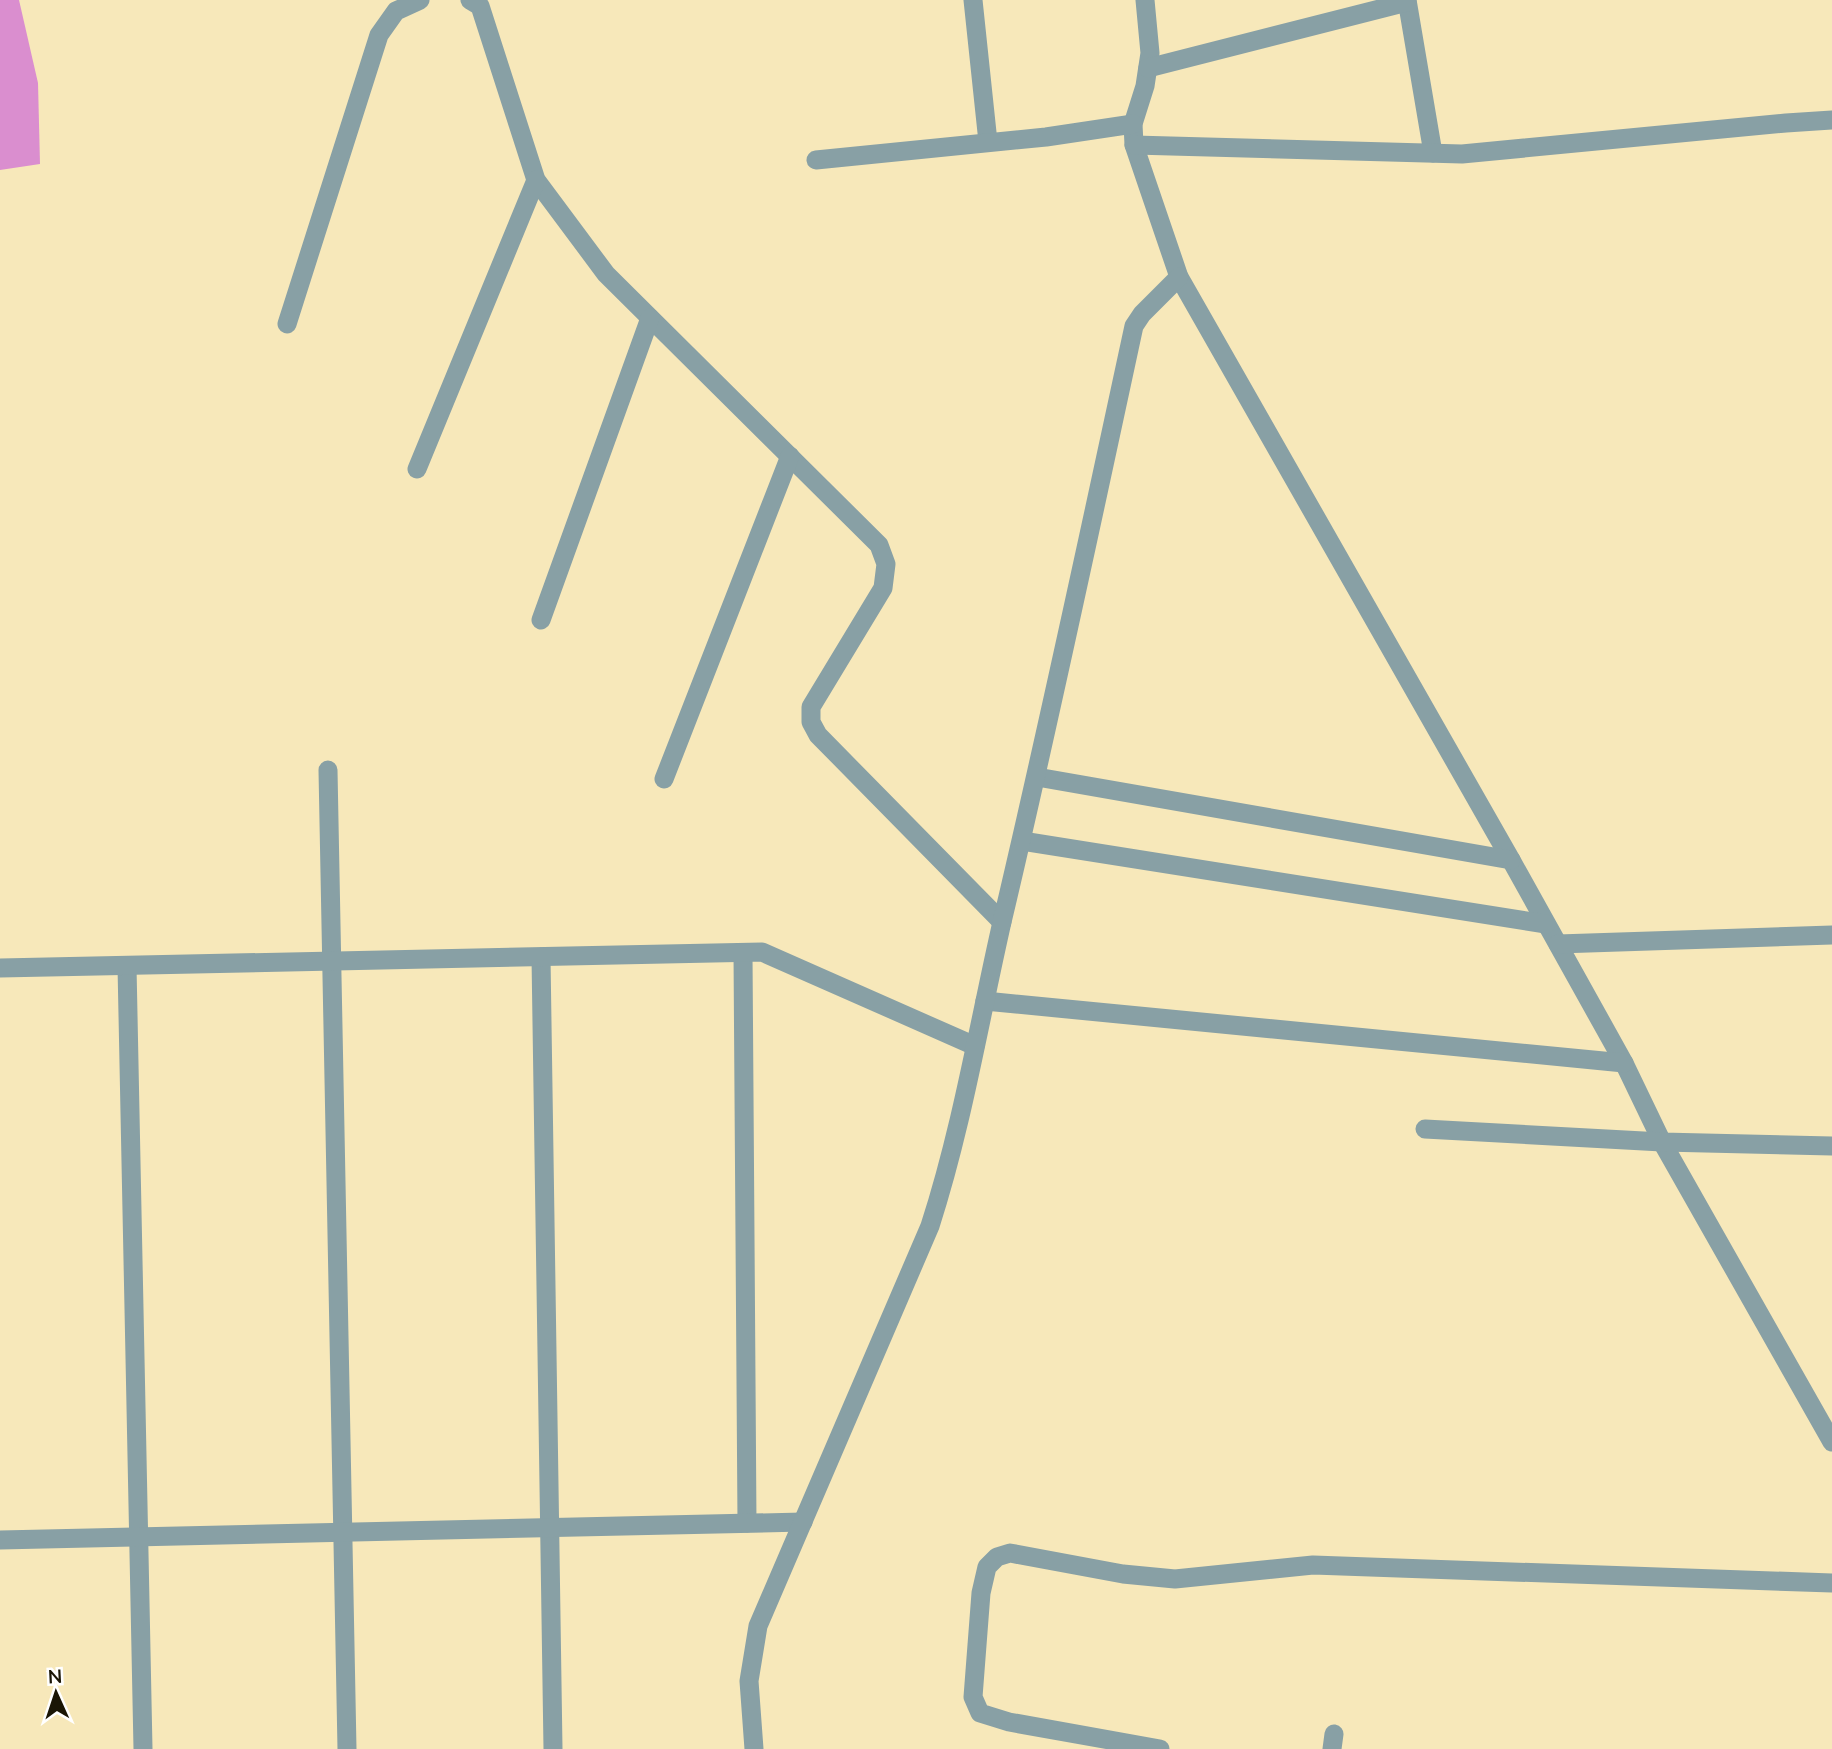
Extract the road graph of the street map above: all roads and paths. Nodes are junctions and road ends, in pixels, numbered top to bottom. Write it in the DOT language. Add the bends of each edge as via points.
graph roads {
  1 [pos="420,0"];
  2 [pos="470,0"];
  3 [pos="973,0"];
  4 [pos="1145,0"];
  5 [pos="1407,1"];
  6 [pos="1148,68"];
  7 [pos="1832,120"];
  8 [pos="1133,124"];
  9 [pos="988,142"];
  10 [pos="1134,145"];
  11 [pos="1433,153"];
  12 [pos="816,160"];
  13 [pos="536,180"];
  14 [pos="1179,277"];
  15 [pos="650,318"];
  16 [pos="287,324"];
  17 [pos="790,456"];
  18 [pos="417,469"];
  19 [pos="541,620"];
  20 [pos="328,770"];
  21 [pos="1037,777"];
  22 [pos="664,779"];
  23 [pos="1022,841"];
  24 [pos="1511,860"];
  25 [pos="1002,922"];
  26 [pos="1546,924"];
  27 [pos="1832,935"];
  28 [pos="1558,944"];
  29 [pos="743,953"];
  30 [pos="541,957"];
  31 [pos="331,962"];
  32 [pos="127,965"];
  33 [pos="0,968"];
  34 [pos="985,1001"];
  35 [pos="975,1046"];
  36 [pos="1624,1063"];
  37 [pos="1425,1129"];
  38 [pos="1662,1142"];
  39 [pos="1832,1146"];
  40 [pos="1832,1442"];
  41 [pos="803,1522"];
  42 [pos="747,1523"];
  43 [pos="549,1527"];
  44 [pos="342,1533"];
  45 [pos="139,1537"];
  46 [pos="0,1540"];
  47 [pos="1832,1583"];
  48 [pos="143,1749"];
  49 [pos="346,1749"];
  50 [pos="553,1749"];
  51 [pos="754,1749"];
  52 [pos="1160,1749"];
  1 -- 16 [label="street" via="396,10 379,36"];
  2 -- 13 [label="street" via="480,6"];
  3 -- 9 [label="street"];
  4 -- 6 [label="street"];
  5 -- 6 [label="street"];
  5 -- 11 [label="street"];
  6 -- 8 [label="street"];
  7 -- 11 [label="street"];
  8 -- 9 [label="street"];
  8 -- 10 [label="street"];
  9 -- 12 [label="street"];
  10 -- 11 [label="street"];
  10 -- 14 [label="street"];
  13 -- 15 [label="street" via="606,274"];
  13 -- 18 [label="street"];
  14 -- 21 [label="street" via="1134,326"];
  14 -- 24 [label="street"];
  15 -- 17 [label="street"];
  15 -- 19 [label="street"];
  17 -- 22 [label="street"];
  17 -- 25 [label="street" via="879,545 886,564 883,588 811,707 811,722 818,735"];
  20 -- 31 [label="street"];
  21 -- 23 [label="street"];
  21 -- 24 [label="street"];
  23 -- 25 [label="street"];
  23 -- 26 [label="street"];
  24 -- 26 [label="street"];
  25 -- 34 [label="street"];
  26 -- 28 [label="street"];
  27 -- 28 [label="street"];
  28 -- 36 [label="street"];
  29 -- 30 [label="street"];
  29 -- 35 [label="street" via="762,952"];
  29 -- 42 [label="street"];
  30 -- 31 [label="street"];
  30 -- 43 [label="street"];
  31 -- 32 [label="street"];
  31 -- 44 [label="street"];
  32 -- 33 [label="street"];
  32 -- 45 [label="street"];
  34 -- 35 [label="street"];
  34 -- 36 [label="street"];
  35 -- 41 [label="street" via="930,1226"];
  36 -- 38 [label="street"];
  37 -- 38 [label="street"];
  38 -- 39 [label="street"];
  38 -- 40 [label="street"];
  41 -- 42 [label="street"];
  41 -- 51 [label="street" via="758,1626 749,1681"];
  42 -- 43 [label="street"];
  43 -- 44 [label="street"];
  43 -- 50 [label="street"];
  44 -- 45 [label="street"];
  44 -- 49 [label="street"];
  45 -- 46 [label="street"];
  45 -- 48 [label="street"];
  47 -- 52 [label="street" via="1313,1565 1175,1579 1010,1553 997,1557 986,1567 981,1593 972,1696 980,1713"];
}
